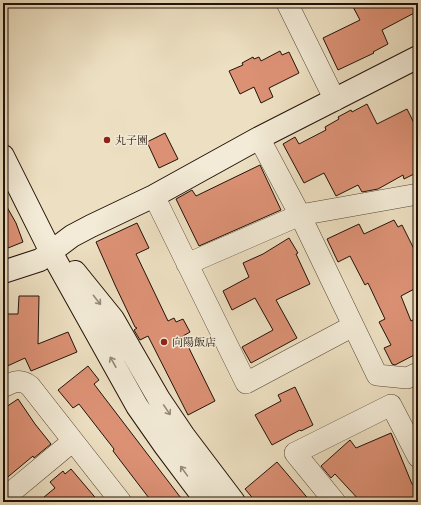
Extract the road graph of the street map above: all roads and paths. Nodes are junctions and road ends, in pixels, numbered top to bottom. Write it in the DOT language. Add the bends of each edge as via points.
graph roads {
  1 [pos="287,3"];
  2 [pos="418,57"];
  3 [pos="335,100"];
  4 [pos="259,138"];
  5 [pos="3,156"];
  6 [pos="418,194"];
  7 [pos="154,196"];
  8 [pos="300,215"];
  9 [pos="52,252"];
  10 [pos="188,264"];
  11 [pos="3,272"];
  12 [pos="353,326"];
  13 [pos="418,373"];
  14 [pos="3,387"];
  15 [pos="73,441"];
  16 [pos="415,445"];
  17 [pos="3,499"];
  18 [pos="121,502"];
  19 [pos="207,502"];
  20 [pos="234,502"];
  21 [pos="335,502"];
  1 -- 3 [label="street"];
  2 -- 3 [label="street"];
  3 -- 4 [label="street"];
  4 -- 7 [label="street"];
  4 -- 8 [label="street"];
  5 -- 9 [label="street"];
  6 -- 8 [label="street"];
  7 -- 9 [label="street" via="72,236"];
  7 -- 10 [label="street"];
  8 -- 10 [label="street"];
  8 -- 12 [label="street"];
  9 -- 11 [label="street" via="40,260"];
  19 -- 9 [label="street, one-way" via="138,406"];
  9 -- 20 [label="street, one-way" via="72,267 113,320 164,405"];
  10 -- 12 [label="street" via="246,383"];
  12 -- 13 [label="street" via="377,375 407,378"];
  14 -- 15 [label="street" via="15,381 27,384"];
  15 -- 17 [label="street"];
  15 -- 18 [label="street"];
  16 -- 21 [label="street" via="391,405 295,453"];
}
